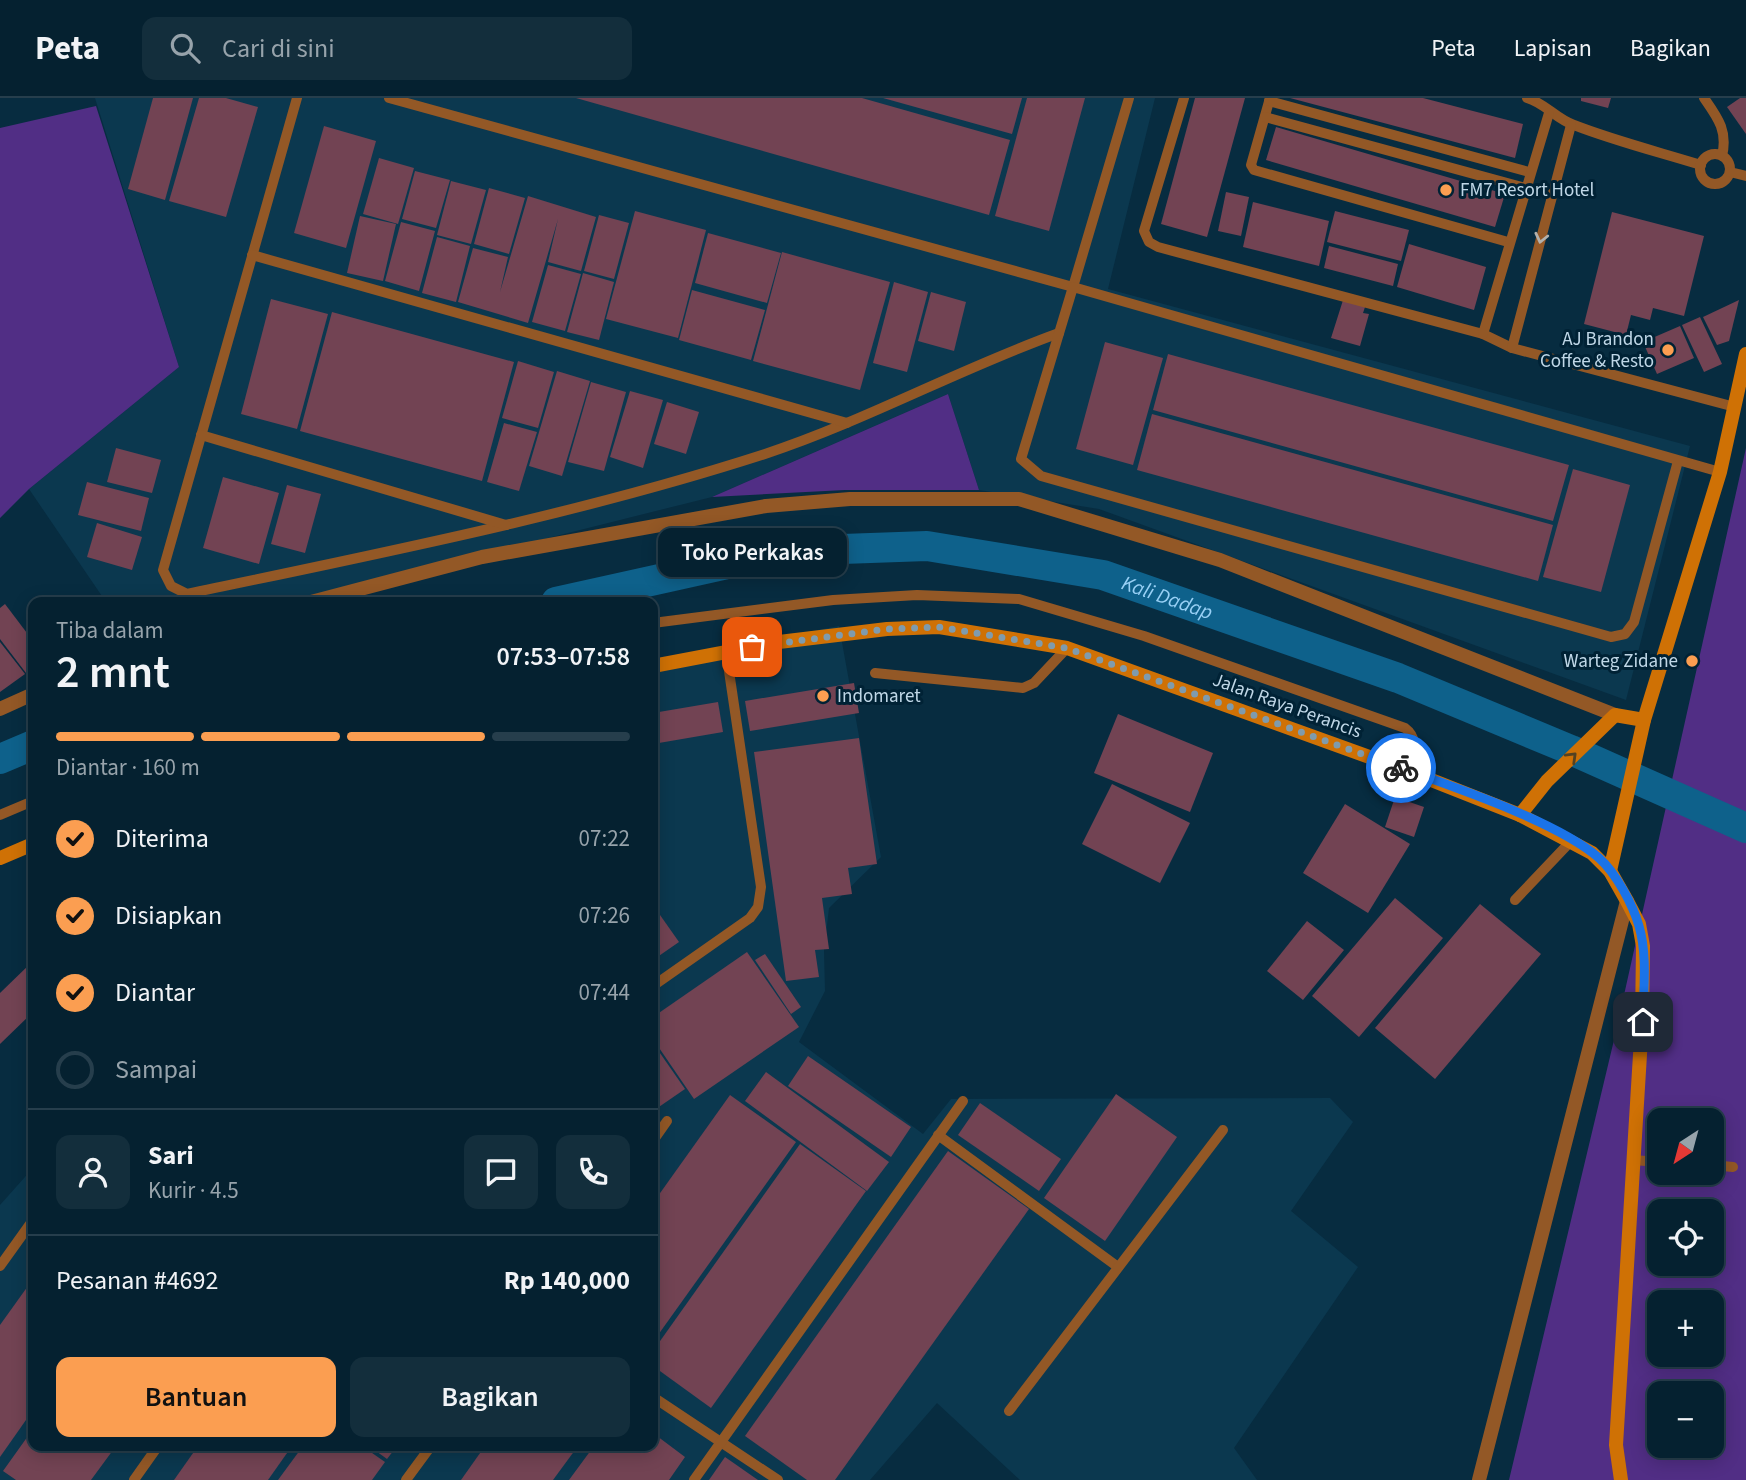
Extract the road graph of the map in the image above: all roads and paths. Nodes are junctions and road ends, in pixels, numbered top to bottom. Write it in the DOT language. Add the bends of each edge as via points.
graph roads {
  1 [pos="297,98"];
  2 [pos="389,98"];
  3 [pos="1129,98"];
  4 [pos="1184,98"];
  5 [pos="1527,98"];
  6 [pos="1704,98"];
  7 [pos="1270,100"];
  8 [pos="1549,113"];
  9 [pos="1265,117"];
  10 [pos="1571,125"];
  11 [pos="1723,156"];
  12 [pos="1701,165"];
  13 [pos="1530,172"];
  14 [pos="1730,172"];
  15 [pos="1746,176"];
  16 [pos="1525,188"];
  17 [pos="1508,242"];
  18 [pos="252,255"];
  19 [pos="1073,287"];
  20 [pos="1059,333"];
  21 [pos="1483,334"];
  22 [pos="1512,348"];
  23 [pos="1746,354"];
  24 [pos="1735,407"];
  25 [pos="847,423"];
  26 [pos="201,435"];
  27 [pos="1678,461"];
  28 [pos="1720,472"];
  29 [pos="506,525"];
  30 [pos="330,597"];
  31 [pos="658,622"];
  32 [pos="1066,648"];
  33 [pos="726,651"];
  34 [pos="658,665"];
  35 [pos="875,673"];
  36 [pos="28,696"];
  37 [pos="0,709"];
  38 [pos="1615,715"];
  39 [pos="1644,720"];
  40 [pos="1411,772"];
  41 [pos="28,803"];
  42 [pos="0,815"];
  43 [pos="1520,815"];
  44 [pos="1572,840"];
  45 [pos="28,846"];
  46 [pos="0,858"];
  47 [pos="1610,871"];
  48 [pos="1515,900"];
  49 [pos="1627,901"];
  50 [pos="658,982"];
  51 [pos="963,1101"];
  52 [pos="667,1121"];
  53 [pos="1223,1130"];
  54 [pos="658,1134"];
  55 [pos="938,1135"];
  56 [pos="1633,1160"];
  57 [pos="1647,1161"];
  58 [pos="1724,1166"];
  59 [pos="1733,1167"];
  60 [pos="28,1227"];
  61 [pos="0,1266"];
  62 [pos="1118,1267"];
  63 [pos="658,1401"];
  64 [pos="1009,1412"];
  65 [pos="720,1444"];
  66 [pos="154,1451"];
  67 [pos="428,1451"];
  68 [pos="134,1480"];
  69 [pos="406,1480"];
  70 [pos="694,1480"];
  71 [pos="778,1480"];
  72 [pos="1479,1480"];
  73 [pos="1621,1480"];
  1 -- 18 [label="lane"];
  2 -- 19 [label="lane"];
  3 -- 19 [label="lane"];
  4 -- 21 [label="lane" via="1144,231 1149,242"];
  5 -- 8 [label="lane" via="1538,101"];
  6 -- 11 [label="lane" via="1723,125"];
  7 -- 9 [label="lane"];
  7 -- 13 [label="lane"];
  8 -- 10 [label="lane"];
  8 -- 13 [label="lane"];
  9 -- 16 [label="lane"];
  9 -- 17 [label="lane" via="1251,165 1254,170"];
  10 -- 12 [label="lane"];
  10 -- 22 [label="lane, one-way"];
  11 -- 12 [label="lane" via="1709,156"];
  11 -- 14 [label="lane"];
  12 -- 14 [label="lane" via="1704,179 1712,184 1725,180"];
  13 -- 16 [label="lane"];
  14 -- 15 [label="lane"];
  16 -- 17 [label="lane"];
  17 -- 21 [label="lane"];
  18 -- 25 [label="lane"];
  18 -- 26 [label="lane"];
  19 -- 20 [label="lane"];
  19 -- 27 [label="lane"];
  20 -- 25 [label="lane" via="989,358"];
  20 -- 27 [label="lane" via="1021,459 1041,476 1611,637 1625,634 1634,622"];
  21 -- 22 [label="lane"];
  22 -- 24 [label="lane"];
  23 -- 24 [label="street"];
  24 -- 28 [label="street"];
  25 -- 29 [label="lane" via="658,486"];
  26 -- 29 [label="lane"];
  26 -- 29 [label="lane" via="163,570 171,586 187,594"];
  27 -- 28 [label="lane"];
  28 -- 39 [label="street"];
  30 -- 38 [label="street" via="482,557 766,506 850,499 1019,499 1220,560"];
  31 -- 40 [label="lane" via="833,600 917,595 1020,599 1144,636 1405,728 1415,742"];
  32 -- 33 [label="street, Jalan Raya Perancis" via="939,627 887,629"];
  32 -- 35 [label="lane" via="1034,683 1023,688"];
  32 -- 40 [label="street, Jalan Raya Perancis"];
  33 -- 34 [label="street, Jalan Raya Perancis"];
  33 -- 50 [label="lane" via="761,887 758,907 750,918"];
  36 -- 37 [label="street"];
  38 -- 39 [label="street"];
  43 -- 38 [label="street, one-way" via="1547,781"];
  39 -- 47 [label="street"];
  40 -- 43 [label="street, Jalan Raya Perancis"];
  41 -- 42 [label="lane"];
  43 -- 44 [label="street, Jalan Raya Perancis"];
  44 -- 47 [label="street, Jalan Raya Perancis"];
  44 -- 48 [label="lane"];
  45 -- 46 [label="street"];
  47 -- 49 [label="street, Jalan Raya Perancis"];
  49 -- 56 [label="street, Jalan Raya Perancis" via="1639,924 1644,958"];
  49 -- 72 [label="street"];
  51 -- 55 [label="lane"];
  52 -- 54 [label="lane"];
  53 -- 62 [label="lane"];
  55 -- 62 [label="lane"];
  55 -- 65 [label="lane"];
  56 -- 57 [label="lane"];
  56 -- 73 [label="street, Jalan Raya Perancis" via="1616,1445"];
  58 -- 59 [label="lane"];
  60 -- 61 [label="lane"];
  62 -- 64 [label="lane"];
  63 -- 65 [label="lane"];
  65 -- 70 [label="lane"];
  65 -- 71 [label="lane"];
  66 -- 68 [label="lane"];
  67 -- 69 [label="lane"];
}
